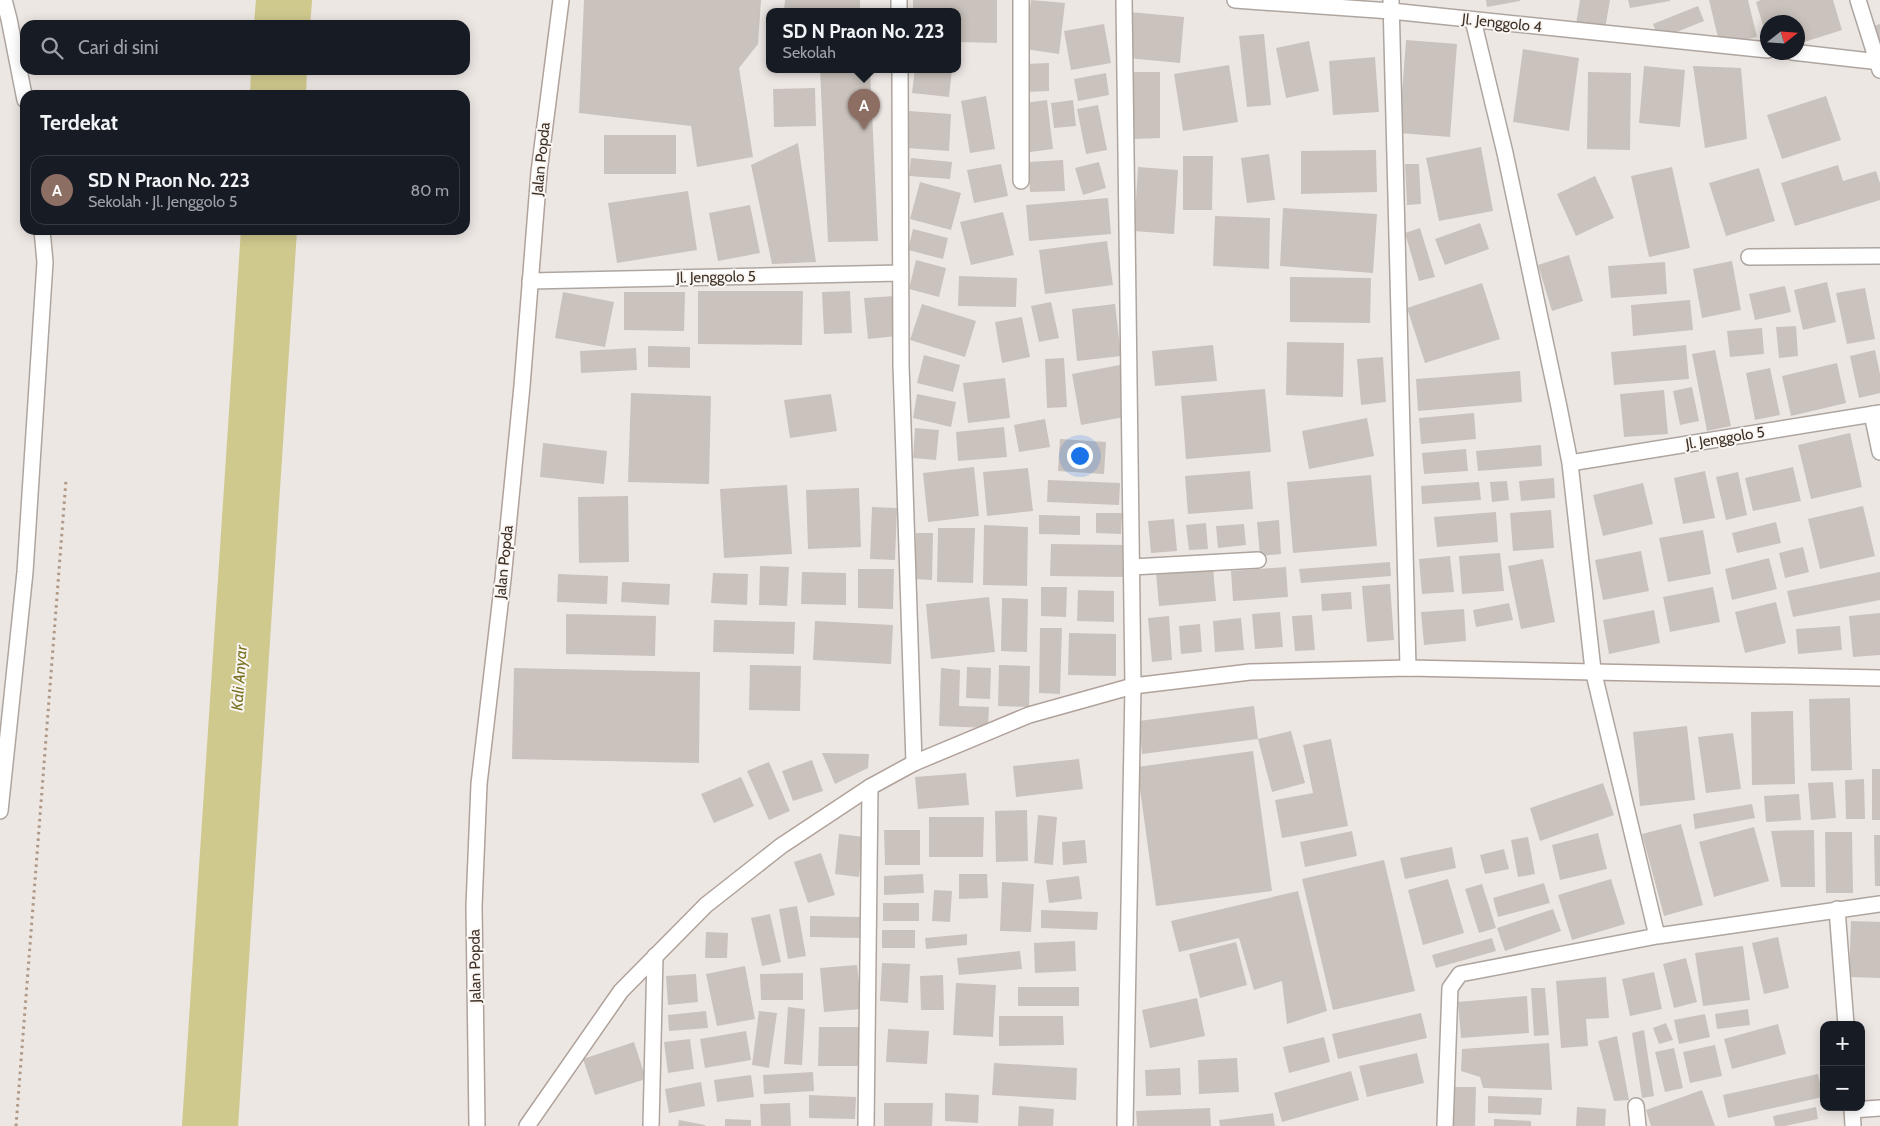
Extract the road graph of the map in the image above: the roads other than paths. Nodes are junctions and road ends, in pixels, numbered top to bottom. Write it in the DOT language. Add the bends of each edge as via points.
graph roads {
  1 [pos="4,0"];
  2 [pos="561,0"];
  3 [pos="1021,0"];
  4 [pos="1124,0"];
  5 [pos="1235,0"];
  6 [pos="1858,0"];
  7 [pos="1391,6"];
  8 [pos="1473,20"];
  9 [pos="1760,49"];
  10 [pos="1805,54"];
  11 [pos="1879,65"];
  12 [pos="900,73"];
  13 [pos="20,75"];
  14 [pos="20,75"];
  15 [pos="23,90"];
  16 [pos="1020,181"];
  17 [pos="42,235"];
  18 [pos="1880,256"];
  19 [pos="1749,257"];
  20 [pos="901,273"];
  21 [pos="530,281"];
  22 [pos="1876,413"];
  23 [pos="1880,452"];
  24 [pos="1570,463"];
  25 [pos="1258,560"];
  26 [pos="1132,567"];
  27 [pos="1408,668"];
  28 [pos="1594,670"];
  29 [pos="1880,678"];
  30 [pos="1133,686"];
  31 [pos="914,763"];
  32 [pos="870,787"];
  33 [pos="0,811"];
  34 [pos="1880,904"];
  35 [pos="1836,909"];
  36 [pos="1657,936"];
  37 [pos="655,956"];
  38 [pos="1846,1021"];
  39 [pos="1636,1106"];
  40 [pos="1880,1108"];
  41 [pos="1865,1109"];
  42 [pos="1852,1111"];
  43 [pos="477,1126"];
  44 [pos="527,1126"];
  45 [pos="651,1126"];
  46 [pos="866,1126"];
  47 [pos="1125,1126"];
  48 [pos="1445,1126"];
  49 [pos="1638,1126"];
  50 [pos="1853,1126"];
  1 -- 13 [label="street"];
  2 -- 21 [label="street, Jalan Popda" via="539,172"];
  3 -- 16 [label="street"];
  4 -- 26 [label="street"];
  5 -- 7 [label="street, Jl. Jenggolo 4"];
  6 -- 11 [label="street"];
  7 -- 8 [label="street, Jl. Jenggolo 4"];
  7 -- 27 [label="street"];
  8 -- 9 [label="street, Jl. Jenggolo 4"];
  8 -- 24 [label="street" via="1519,216"];
  10 -- 11 [label="street"];
  12 -- 20 [label="street"];
  14 -- 15 [label="street"];
  17 -- 33 [label="street" via="45,262 25,572"];
  18 -- 19 [label="street"];
  20 -- 21 [label="street, Jl. Jenggolo 5"];
  20 -- 31 [label="street"];
  21 -- 43 [label="street, Jalan Popda" via="503,579 480,784 474,906"];
  22 -- 23 [label="street"];
  22 -- 24 [label="street, Jl. Jenggolo 5"];
  24 -- 28 [label="street"];
  25 -- 26 [label="street"];
  26 -- 30 [label="street"];
  27 -- 28 [label="street"];
  27 -- 30 [label="street" via="1250,672"];
  28 -- 29 [label="street"];
  28 -- 36 [label="street"];
  30 -- 31 [label="street" via="1029,714"];
  30 -- 47 [label="street"];
  31 -- 32 [label="street"];
  32 -- 37 [label="street" via="751,869 706,905"];
  32 -- 46 [label="street"];
  34 -- 35 [label="street"];
  35 -- 36 [label="street"];
  35 -- 38 [label="street"];
  36 -- 48 [label="street" via="1460,974 1450,988"];
  37 -- 44 [label="street" via="621,991"];
  37 -- 45 [label="street"];
  39 -- 49 [label="street"];
  40 -- 41 [label="street"];
  42 -- 50 [label="street"];
}
